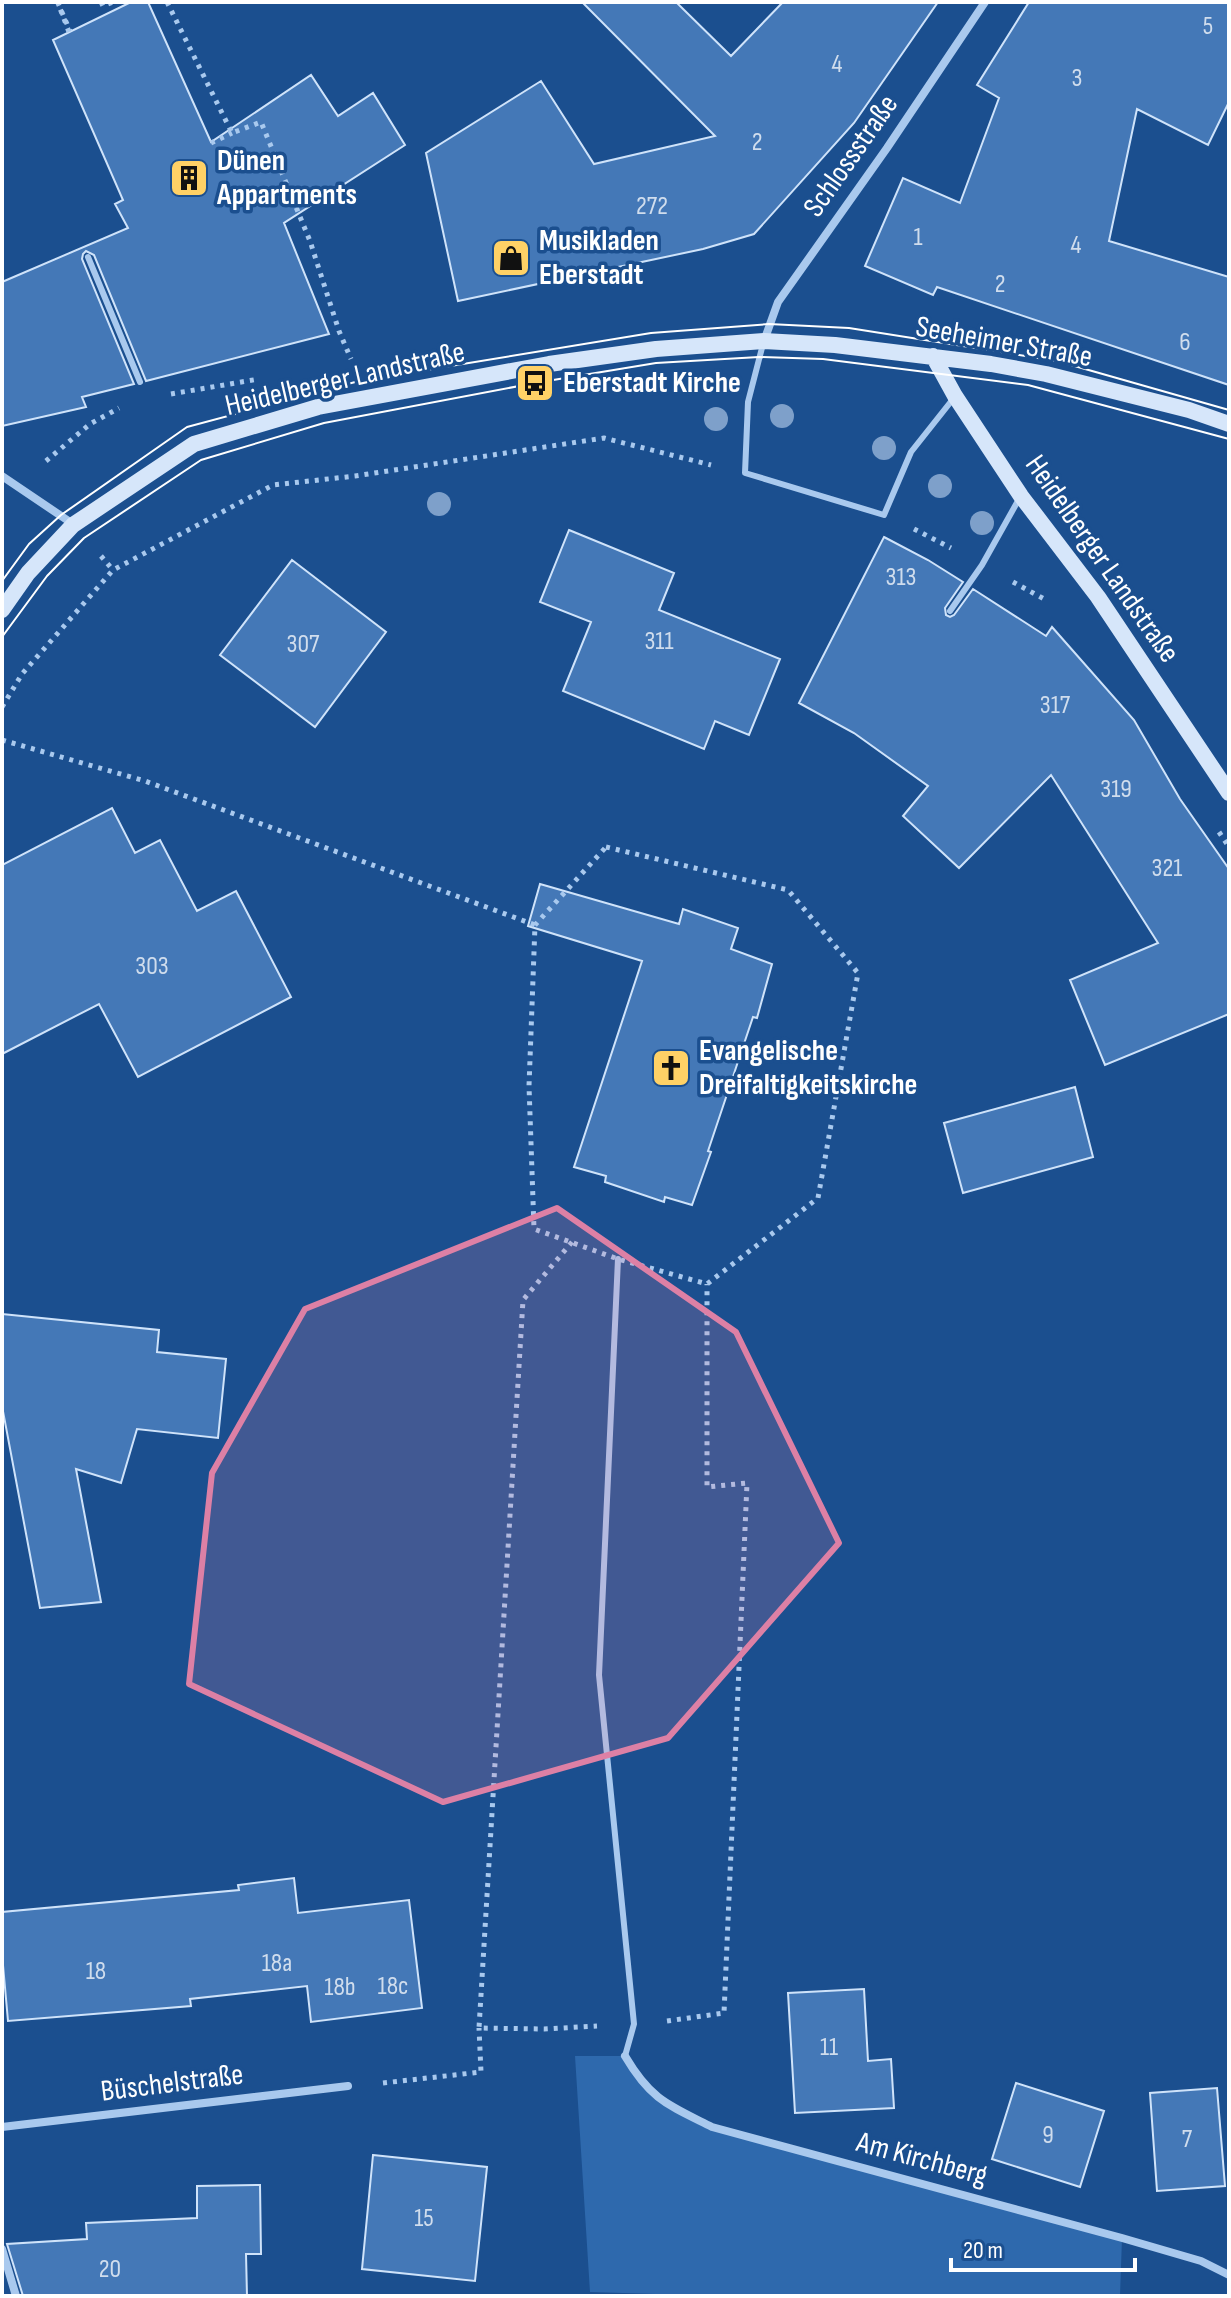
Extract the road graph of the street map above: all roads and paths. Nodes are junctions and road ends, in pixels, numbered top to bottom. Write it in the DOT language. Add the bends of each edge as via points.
graph roads {
  1 [pos="59,2"];
  2 [pos="101,2"];
  3 [pos="113,2"];
  4 [pos="167,2"];
  5 [pos="985,2"];
  6 [pos="70,32"];
  7 [pos="232,133"];
  8 [pos="211,143"];
  9 [pos="88,257"];
  10 [pos="764,341"];
  11 [pos="933,356"];
  12 [pos="140,382"];
  13 [pos="955,396"];
  14 [pos="364,398"];
  15 [pos="1229,424"];
  16 [pos="745,473"];
  17 [pos="2,476"];
  18 [pos="1021,496"];
  19 [pos="73,525"];
  20 [pos="2,610"];
  21 [pos="950,611"];
  22 [pos="2,707"];
  23 [pos="2,740"];
  24 [pos="1229,793"];
  25 [pos="535,925"];
  26 [pos="572,1242"];
  27 [pos="618,1259"];
  28 [pos="707,1284"];
  29 [pos="663,2021"];
  30 [pos="634,2024"];
  31 [pos="479,2028"];
  32 [pos="625,2056"];
  33 [pos="348,2086"];
  34 [pos="2,2127"];
  35 [pos="2,2249"];
  36 [pos="1229,2275"];
  37 [pos="16,2296"];
  1 -- 6 [label="path"];
  2 -- 3 [label="path"];
  4 -- 7 [label="path"];
  5 -- 10 [label="street, Schlossstraße" via="778,302"];
  7 -- 8 [label="path"];
  7 -- 14 [label="path" via="261,122 310,241"];
  9 -- 12 [label="lane"];
  10 -- 11 [label="street, Seeheimer Straße"];
  10 -- 14 [label="street, Heidelberger Landstraße" via="549,364"];
  10 -- 16 [label="lane" via="748,402"];
  11 -- 13 [label="street, Heidelberger Landstraße"];
  11 -- 15 [label="street, Seeheimer Straße" via="1046,374"];
  13 -- 16 [label="lane" via="911,452 884,515"];
  13 -- 18 [label="street, Heidelberger Landstraße"];
  14 -- 19 [label="street, Heidelberger Landstraße" via="194,444"];
  16 -- 22 [label="path" via="604,438 273,485 113,570 22,674"];
  17 -- 19 [label="street"];
  18 -- 21 [label="lane"];
  18 -- 24 [label="street, Heidelberger Landstraße" via="1098,597"];
  19 -- 20 [label="street, Heidelberger Landstraße"];
  23 -- 25 [label="path" via="145,781"];
  25 -- 26 [label="path" via="529,1086 534,1229"];
  25 -- 28 [label="path" via="606,847 788,890 858,973 818,1198"];
  26 -- 27 [label="path"];
  26 -- 31 [label="path" via="523,1300"];
  27 -- 28 [label="path"];
  27 -- 30 [label="lane" via="599,1675"];
  28 -- 29 [label="path" via="707,1487 747,1483 724,2013"];
  30 -- 31 [label="path"];
  30 -- 32 [label="lane"];
  31 -- 33 [label="path" via="481,2072"];
  32 -- 36 [label="street, Am Kirchberg" via="661,2102 712,2127 1122,2238 1201,2261"];
  33 -- 34 [label="street, Büschelstraße"];
  35 -- 37 [label="street"];
}
